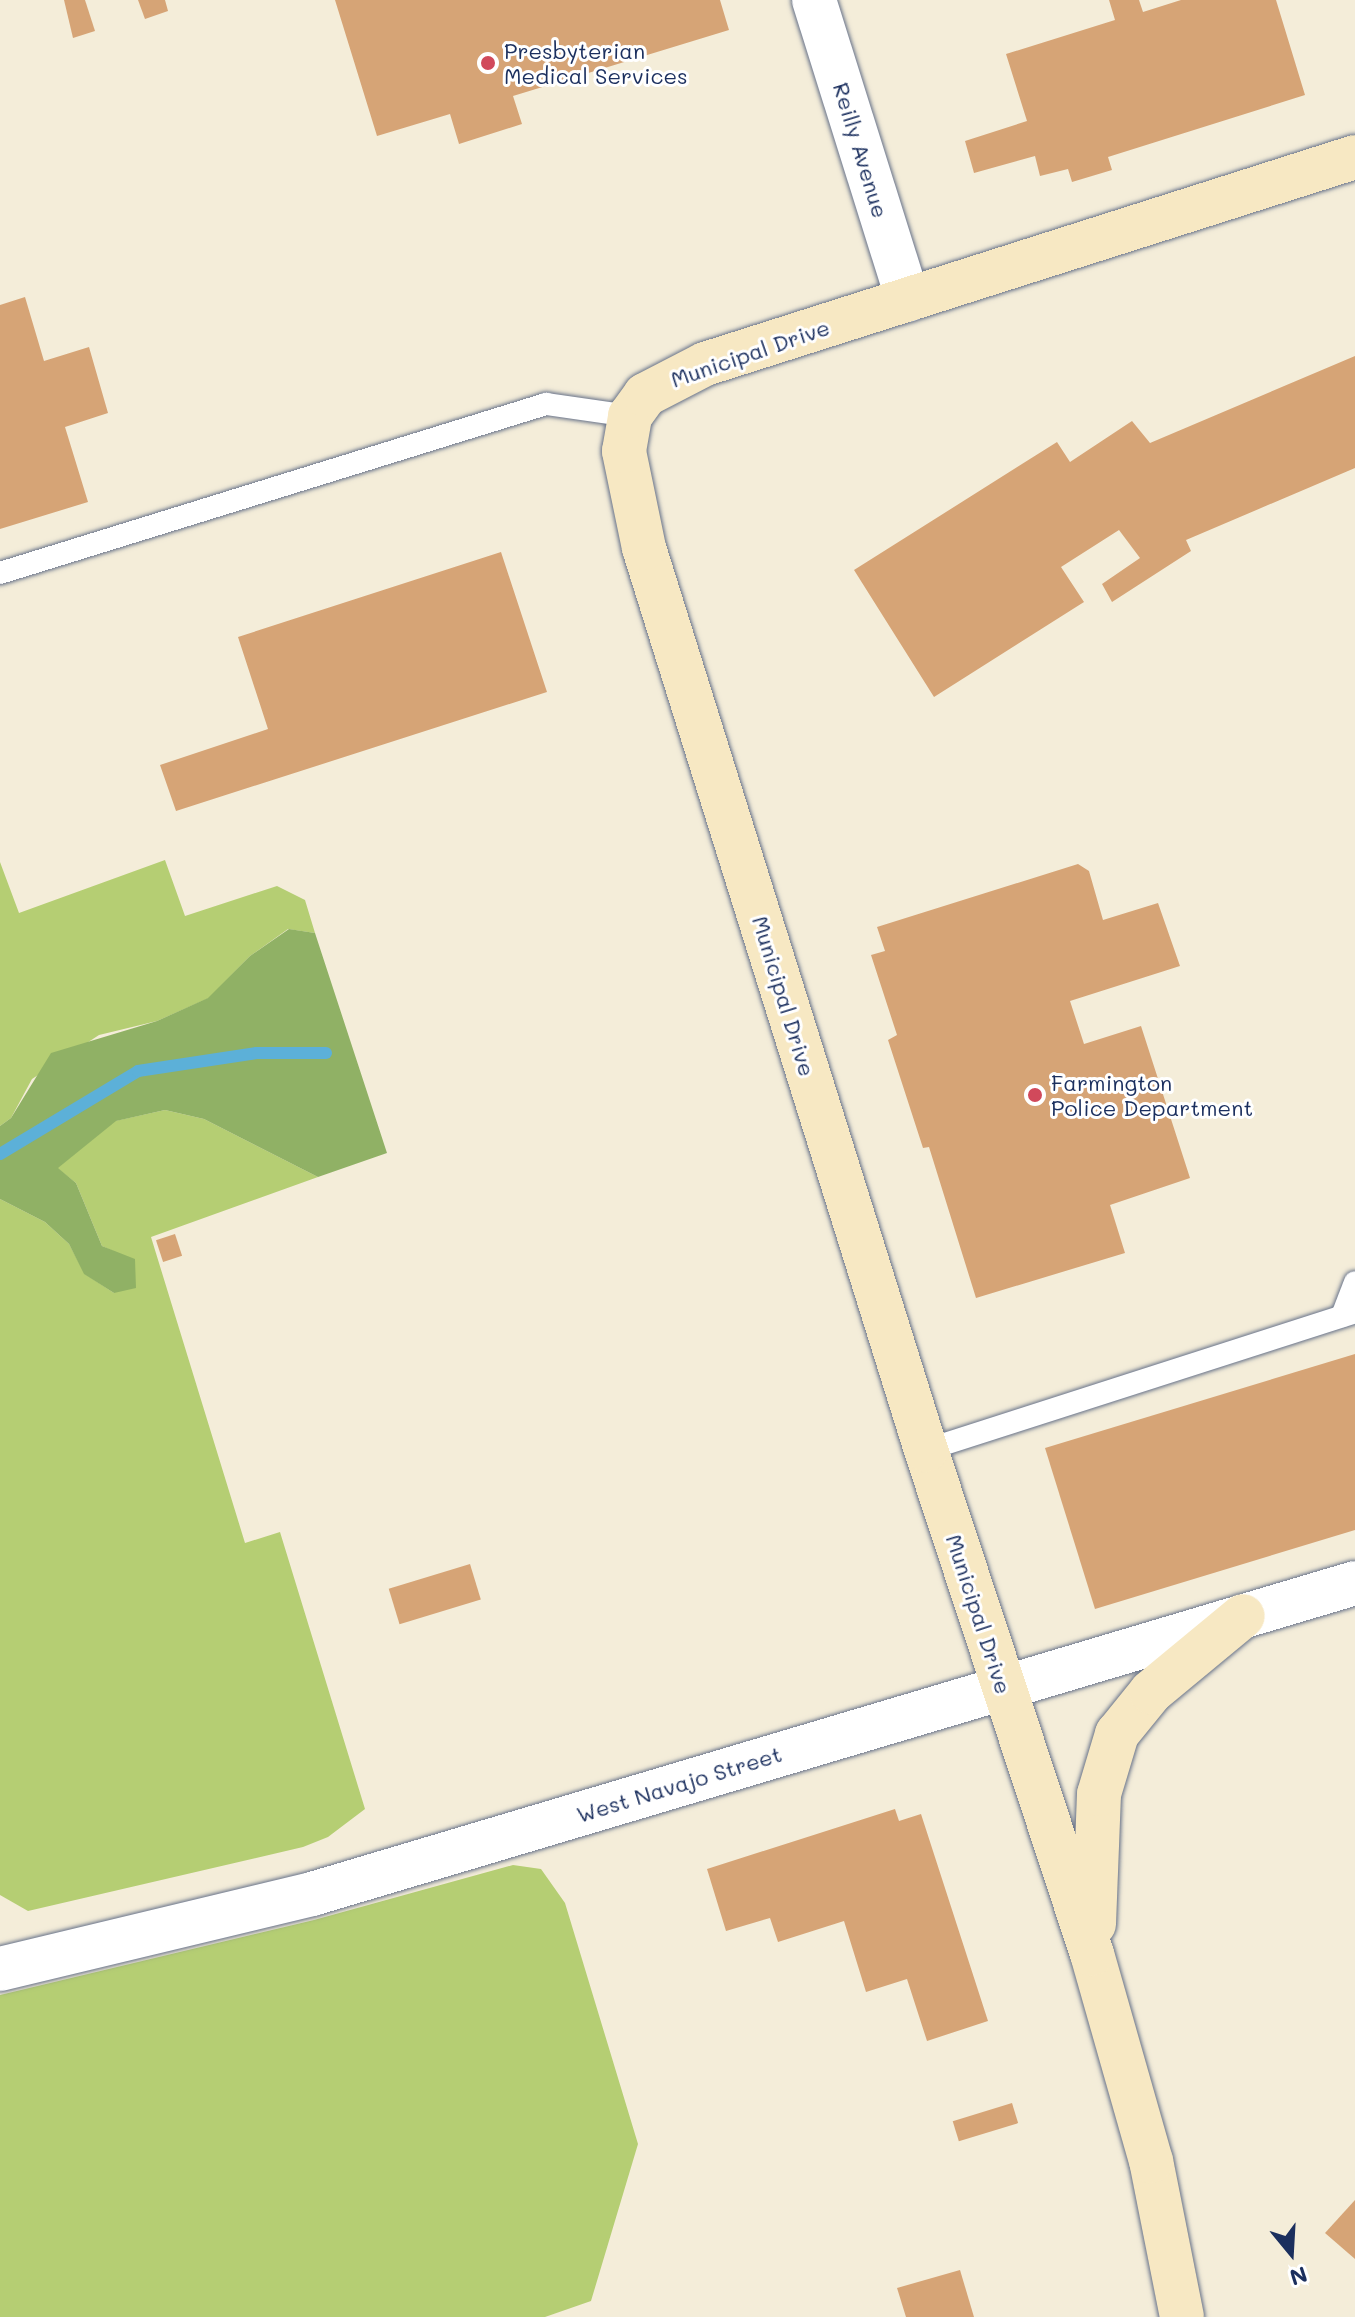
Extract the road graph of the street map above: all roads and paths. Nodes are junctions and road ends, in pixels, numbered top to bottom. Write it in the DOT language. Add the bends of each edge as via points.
graph roads {
  1 [pos="814,0"];
  2 [pos="1355,157"];
  3 [pos="908,300"];
  4 [pos="630,416"];
  5 [pos="0,573"];
  6 [pos="1355,1282"];
  7 [pos="1348,1314"];
  8 [pos="926,1450"];
  9 [pos="1355,1583"];
  10 [pos="1243,1616"];
  11 [pos="1001,1685"];
  12 [pos="1092,1954"];
  13 [pos="0,1969"];
  14 [pos="1182,2317"];
  1 -- 3 [label="street, Reilly Avenue"];
  2 -- 3 [label="main road, Municipal Drive"];
  3 -- 4 [label="main road, Municipal Drive" via="668,379 645,395"];
  4 -- 5 [label="lane" via="546,404"];
  4 -- 8 [label="main road, Municipal Drive" via="625,463 644,548"];
  6 -- 7 [label="lane"];
  7 -- 8 [label="lane"];
  8 -- 11 [label="main road, Municipal Drive"];
  9 -- 10 [label="street, West Navajo Street"];
  10 -- 11 [label="street, West Navajo Street"];
  10 -- 12 [label="main road" via="1151,1692 1117,1734 1106,1758 1099,1794"];
  11 -- 12 [label="main road, Municipal Drive"];
  11 -- 13 [label="street, West Navajo Street" via="312,1894"];
  12 -- 14 [label="main road, Municipal Drive" via="1151,2161"];
}
